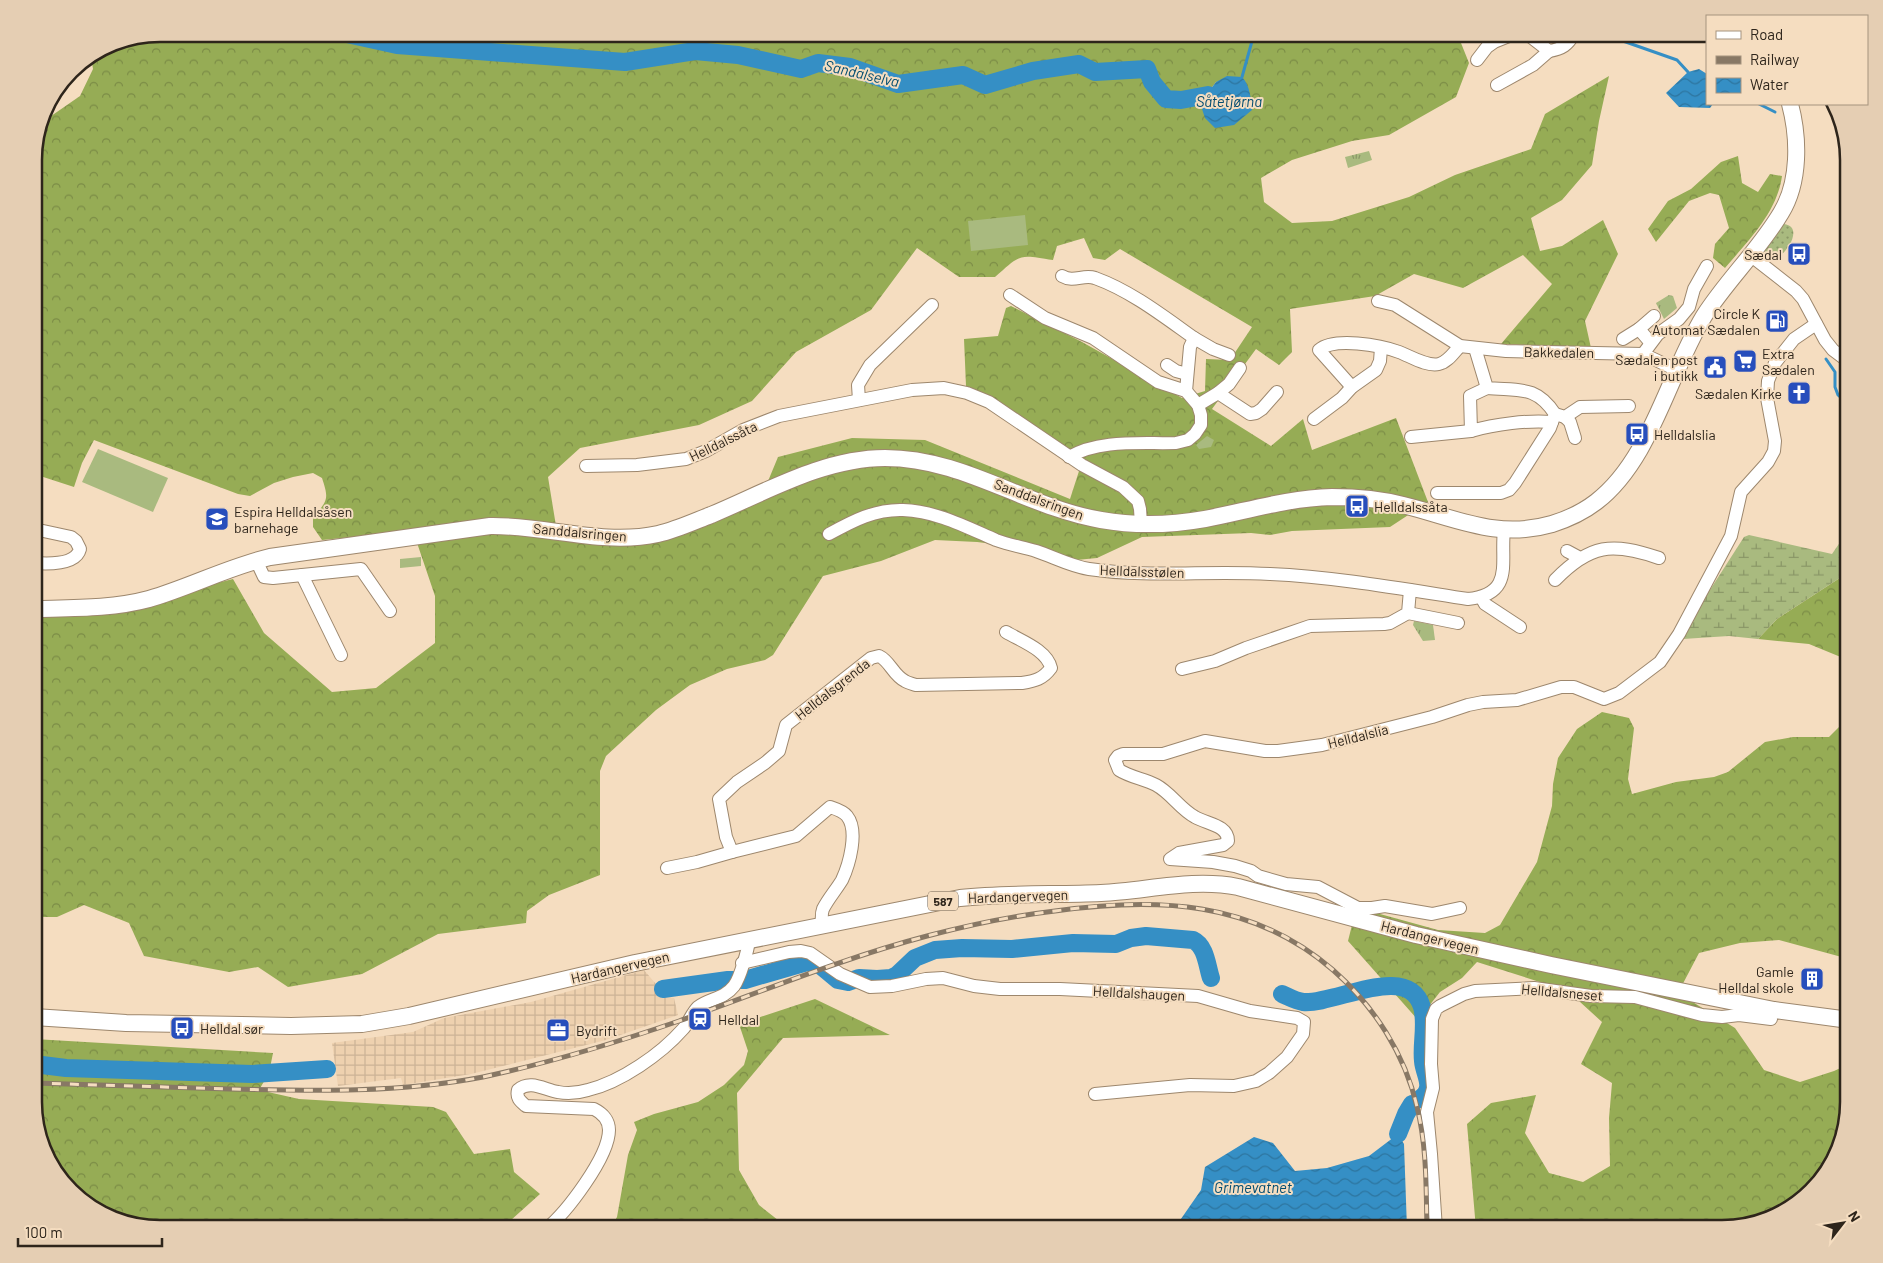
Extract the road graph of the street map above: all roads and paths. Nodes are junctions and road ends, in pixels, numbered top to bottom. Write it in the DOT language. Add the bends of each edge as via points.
graph roads {
  1 [pos="1494,42"];
  2 [pos="1537,42"];
  3 [pos="1567,42"];
  4 [pos="1549,51"];
  5 [pos="1477,60"];
  6 [pos="1497,85"];
  7 [pos="1790,105"];
  8 [pos="1750,255"];
  9 [pos="1707,266"];
  10 [pos="1062,276"];
  11 [pos="1010,295"];
  12 [pos="1378,301"];
  13 [pos="932,305"];
  14 [pos="1654,316"];
  15 [pos="1816,324"];
  16 [pos="1639,329"];
  17 [pos="1194,338"];
  18 [pos="1623,339"];
  19 [pos="1650,342"];
  20 [pos="1460,346"];
  21 [pos="1381,348"];
  22 [pos="1475,348"];
  23 [pos="1643,354"];
  24 [pos="1229,356"];
  25 [pos="1840,356"];
  26 [pos="1167,365"];
  27 [pos="1240,368"];
  28 [pos="1676,370"];
  29 [pos="1187,374"];
  30 [pos="1352,387"];
  31 [pos="1487,388"];
  32 [pos="1186,391"];
  33 [pos="1277,392"];
  34 [pos="1218,393"];
  35 [pos="859,400"];
  36 [pos="1198,405"];
  37 [pos="1629,406"];
  38 [pos="1557,417"];
  39 [pos="1314,419"];
  40 [pos="1471,431"];
  41 [pos="1411,437"];
  42 [pos="1574,438"];
  43 [pos="1069,457"];
  44 [pos="586,466"];
  45 [pos="1437,492"];
  46 [pos="1140,524"];
  47 [pos="1504,530"];
  48 [pos="43,531"];
  49 [pos="829,534"];
  50 [pos="1567,551"];
  51 [pos="1580,558"];
  52 [pos="1659,558"];
  53 [pos="256,560"];
  54 [pos="43,562"];
  55 [pos="302,575"];
  56 [pos="1555,580"];
  57 [pos="1410,590"];
  58 [pos="1481,597"];
  59 [pos="43,609"];
  60 [pos="390,611"];
  61 [pos="1408,613"];
  62 [pos="1458,623"];
  63 [pos="1520,627"];
  64 [pos="1006,632"];
  65 [pos="341,655"];
  66 [pos="1182,669"];
  67 [pos="732,852"];
  68 [pos="667,868"];
  69 [pos="1244,869"];
  70 [pos="1238,888"];
  71 [pos="1460,908"];
  72 [pos="822,924"];
  73 [pos="749,940"];
  74 [pos="732,943"];
  75 [pos="741,967"];
  76 [pos="1706,996"];
  77 [pos="1702,1016"];
  78 [pos="43,1018"];
  79 [pos="1771,1019"];
  80 [pos="1840,1019"];
  81 [pos="1095,1094"];
  82 [pos="555,1220"];
  83 [pos="1436,1220"];
  1 -- 5 [label="street"];
  2 -- 4 [label="street"];
  3 -- 4 [label="street" via="1557,50"];
  4 -- 6 [label="street" via="1533,65"];
  7 -- 8 [label="main road, Sanddalsringen" via="1796,135 1792,183 1784,210"];
  8 -- 15 [label="street" via="1796,291 1810,309"];
  8 -- 28 [label="main road, Sanddalsringen" via="1710,306"];
  9 -- 19 [label="street" via="1694,289 1689,308"];
  10 -- 17 [label="street" via="1072,280 1094,277 1142,302"];
  11 -- 32 [label="street" via="1045,318 1093,338 1158,382"];
  12 -- 20 [label="street, Bakkedalen" via="1395,305"];
  13 -- 35 [label="street" via="870,365 858,385"];
  14 -- 16 [label="street"];
  15 -- 25 [label="street" via="1832,350"];
  15 -- 69 [label="street, Helldalslia" via="1794,339 1775,363 1768,381 1767,398 1774,451 1742,492 1731,536 1708,581 1660,662 1619,693 1604,699 1574,687 1561,687 1517,700 1468,705 1304,748 1259,751 1205,741 1163,754 1118,756 1115,760 1119,770 1156,785 1188,814 1224,829 1228,835 1228,841 1223,845 1179,853 1170,859 1213,862"];
  16 -- 18 [label="street"];
  16 -- 19 [label="street"];
  17 -- 24 [label="street"];
  17 -- 29 [label="street"];
  19 -- 23 [label="street"];
  20 -- 21 [label="street" via="1439,364 1429,364"];
  20 -- 22 [label="street, Bakkedalen"];
  21 -- 30 [label="street" via="1376,370"];
  21 -- 30 [label="street" via="1348,343 1324,345 1319,350"];
  22 -- 23 [label="street, Bakkedalen"];
  22 -- 31 [label="street"];
  23 -- 28 [label="street, Bakkedalen"];
  26 -- 29 [label="street"];
  27 -- 34 [label="street" via="1230,384"];
  28 -- 47 [label="main road, Sanddalsringen" via="1636,455 1610,490 1589,507 1563,520 1532,528"];
  29 -- 32 [label="street"];
  30 -- 39 [label="street"];
  31 -- 38 [label="street" via="1534,392 1547,402"];
  31 -- 40 [label="street" via="1470,396"];
  32 -- 36 [label="street"];
  33 -- 34 [label="street" via="1262,409 1250,414"];
  34 -- 36 [label="street"];
  35 -- 43 [label="street, Helldalssåta" via="925,389 944,388 967,393 989,402"];
  35 -- 44 [label="street, Helldalssåta" via="778,416 686,459 637,465"];
  36 -- 43 [label="street" via="1201,426 1188,440 1101,445"];
  37 -- 38 [label="street" via="1580,407"];
  38 -- 40 [label="street"];
  38 -- 42 [label="street" via="1570,422"];
  38 -- 45 [label="street" via="1509,490 1501,493"];
  40 -- 41 [label="street"];
  43 -- 46 [label="street, Helldalssåta" via="1131,493 1138,501"];
  46 -- 47 [label="main road, Sanddalsringen" via="1185,522 1292,500 1340,498 1394,503"];
  46 -- 53 [label="main road, Sanddalsringen" via="1069,512 947,466 914,459 882,458 819,470 680,528 654,535 614,538 517,526 490,526"];
  47 -- 58 [label="street" via="1504,568 1499,583"];
  48 -- 54 [label="street" via="71,537 80,549 76,557 67,561"];
  49 -- 57 [label="street, Helldalsstølen" via="868,515 884,511 920,511 995,540 1088,569 1138,574 1270,574"];
  50 -- 51 [label="street"];
  51 -- 52 [label="street" via="1618,548"];
  51 -- 56 [label="street"];
  53 -- 55 [label="street" via="264,577"];
  53 -- 59 [label="main road, Sanddalsringen" via="148,599 98,607"];
  55 -- 60 [label="street" via="361,569"];
  55 -- 65 [label="street"];
  57 -- 58 [label="street, Helldalsstølen"];
  57 -- 61 [label="street"];
  58 -- 63 [label="street" via="1485,604"];
  61 -- 62 [label="street"];
  61 -- 66 [label="street" via="1384,624 1310,626 1216,661"];
  64 -- 67 [label="street, Helldalsgrenda" via="1050,660 1051,668 1045,676 1022,683 916,685 905,681 886,659 879,656 871,658 786,725 779,750 719,799"];
  67 -- 68 [label="street"];
  67 -- 72 [label="street" via="796,836 830,807 840,810 852,827 852,848 841,882 822,911"];
  69 -- 70 [label="street"];
  69 -- 71 [label="street, Helldalslia" via="1286,884 1318,887 1358,908 1385,906 1432,914"];
  70 -- 72 [label="main road, Hardangervegen / 587" via="1198,883 1101,893 997,894"];
  70 -- 76 [label="main road, Hardangervegen / 587" via="1416,935"];
  72 -- 73 [label="main road, Hardangervegen / 587"];
  73 -- 74 [label="main road, Hardangervegen / 587"];
  73 -- 75 [label="street" via="746,959"];
  74 -- 75 [label="street"];
  74 -- 78 [label="main road, Hardangervegen / 587" via="362,1024 126,1023"];
  75 -- 81 [label="street, Helldalshaugen" via="801,951 820,958 834,970 870,987 943,978 1000,989 1198,996 1304,1022 1303,1034 1287,1057 1256,1080 1234,1086 1190,1085"];
  75 -- 82 [label="street" via="735,985 719,999 701,1005 667,1044 611,1082 574,1093 529,1085 518,1090 520,1102 526,1106 594,1109 606,1118 609,1130 601,1154 574,1201"];
  76 -- 77 [label="street"];
  76 -- 80 [label="main road, Hardangervegen / 587"];
  77 -- 79 [label="street, Helldalsneset" via="1739,1015"];
  77 -- 83 [label="street, Helldalsneset" via="1634,997 1591,996 1534,988 1475,991 1436,1009 1432,1019 1433,1088 1427,1112"];
}
